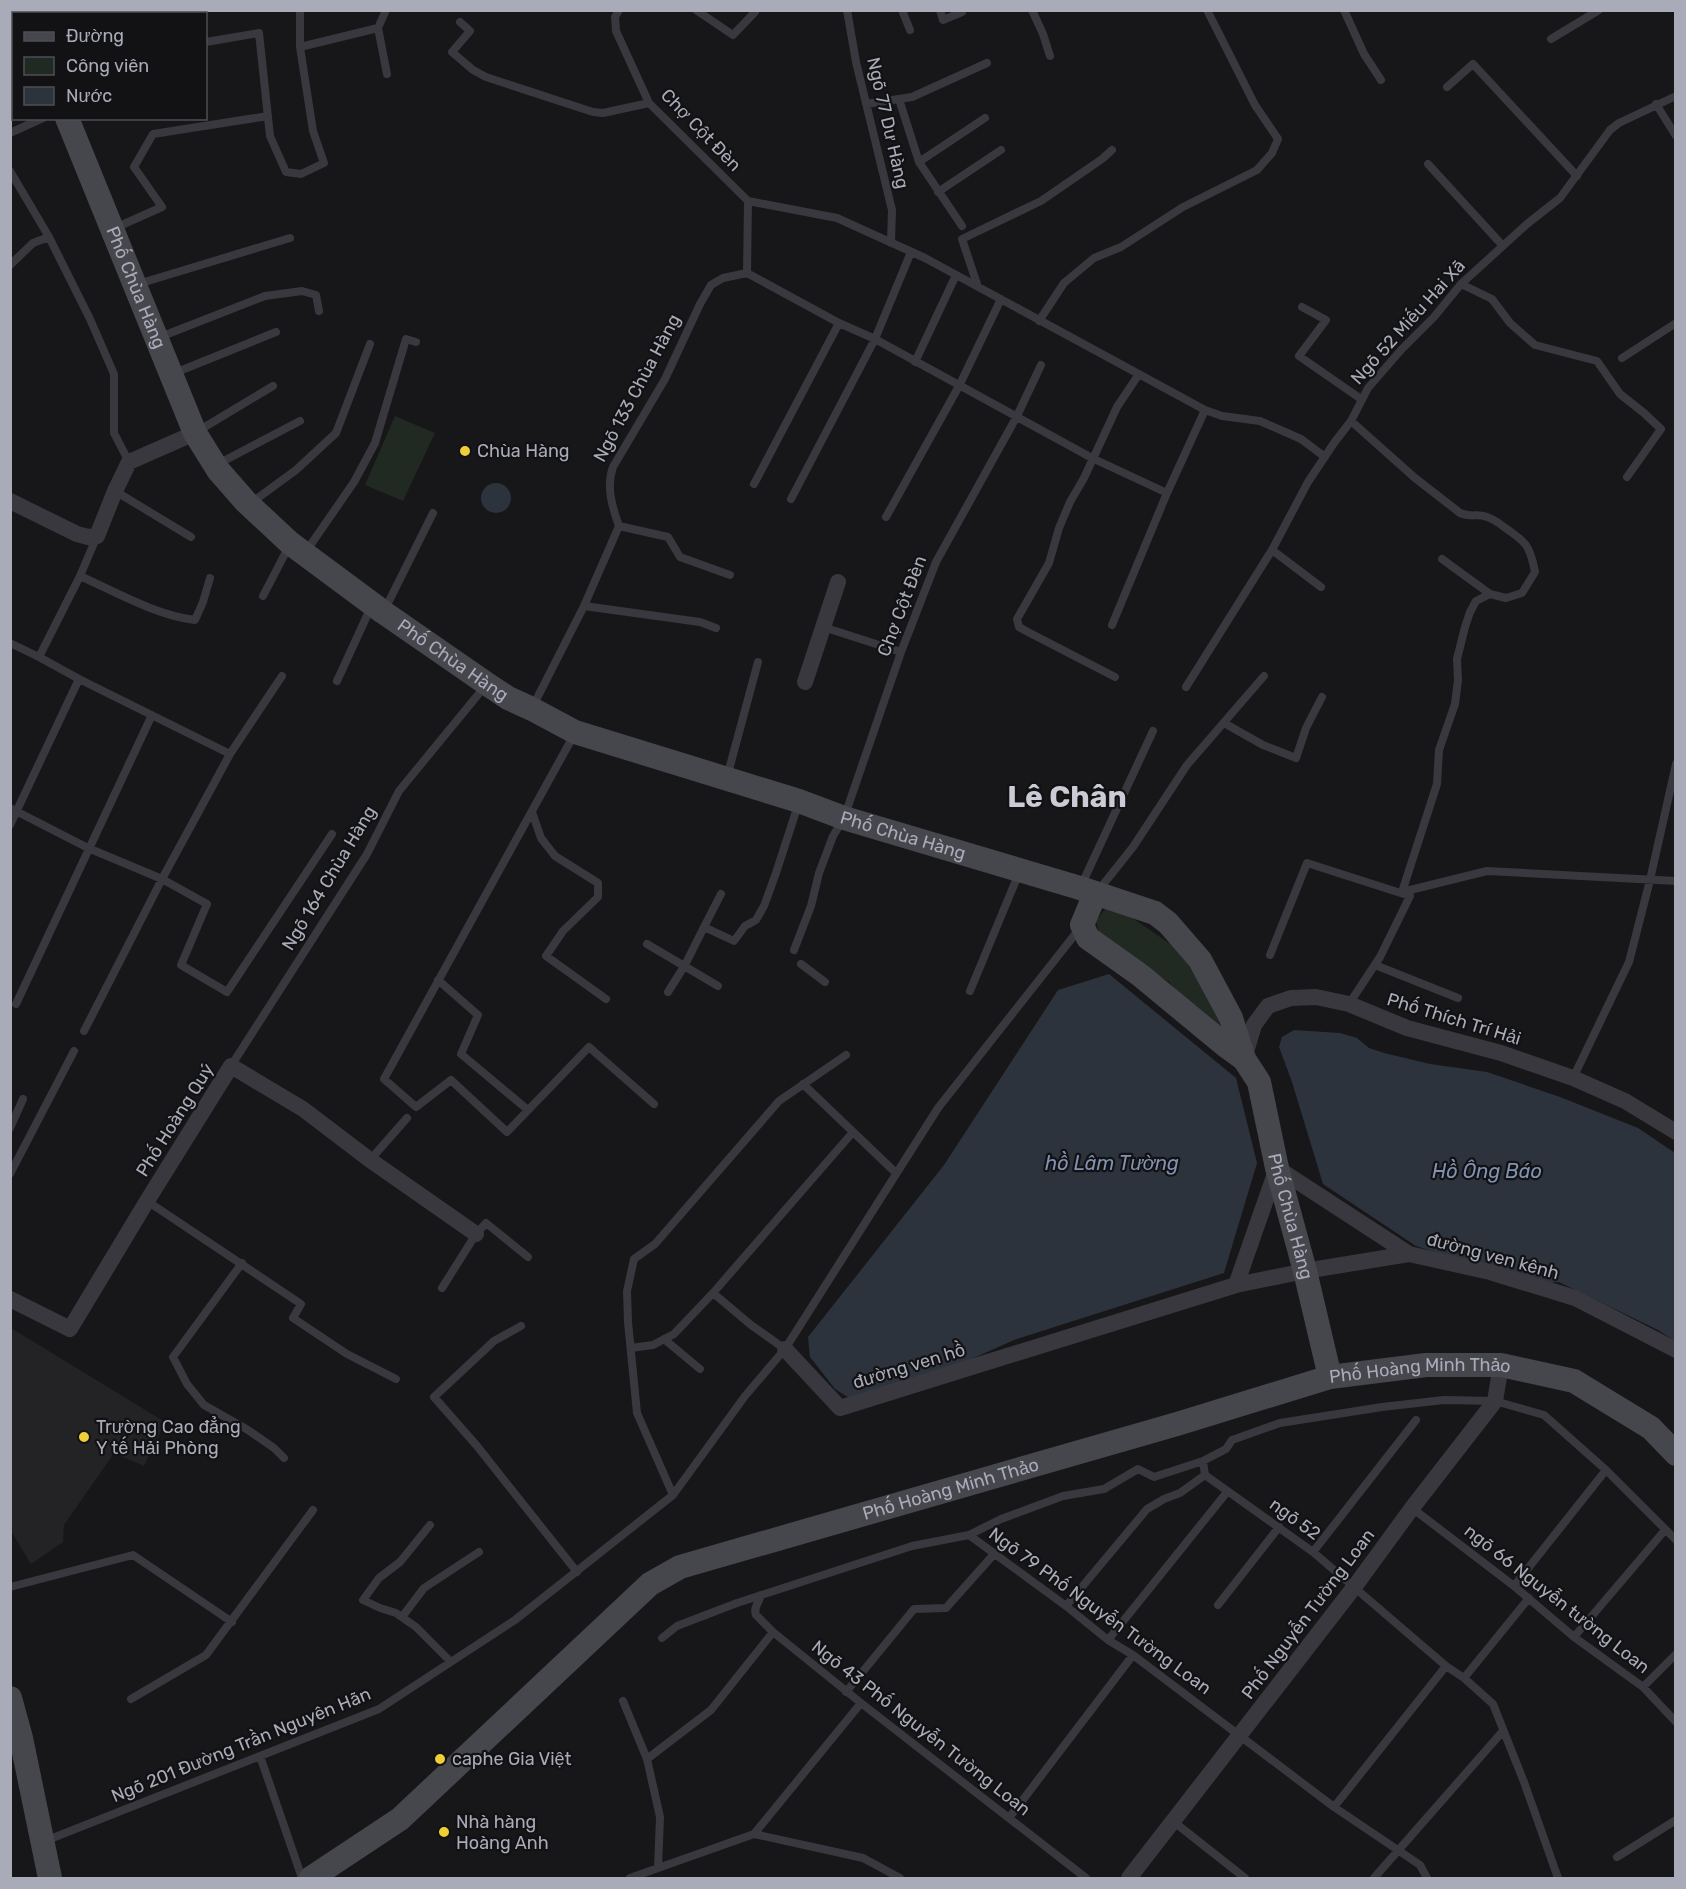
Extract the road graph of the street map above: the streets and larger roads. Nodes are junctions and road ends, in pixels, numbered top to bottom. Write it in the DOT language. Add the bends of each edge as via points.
graph roads {
  1 [pos="68,120"];
  2 [pos="195,433"];
  3 [pos="10,501"];
  4 [pos="838,582"];
  5 [pos="805,681"];
  6 [pos="1088,891"];
  7 [pos="1244,1059"];
  8 [pos="1676,1132"];
  9 [pos="1277,1168"];
  10 [pos="477,1234"];
  11 [pos="1409,1254"];
  12 [pos="1305,1271"];
  13 [pos="1236,1285"];
  14 [pos="10,1299"];
  15 [pos="785,1348"];
  16 [pos="1676,1350"];
  17 [pos="1501,1365"];
  18 [pos="1330,1377"];
  19 [pos="1676,1454"];
  20 [pos="10,1698"];
  21 [pos="50,1878"];
  22 [pos="312,1878"];
  23 [pos="1129,1878"];
  1 -- 2 [label="street, Phố Chùa Hàng"];
  2 -- 3 [label="street" via="129,462 97,536 76,534"];
  2 -- 6 [label="street, Phố Chùa Hàng" via="215,465 249,505 297,548 508,698 575,732"];
  4 -- 5 [label="street"];
  6 -- 7 [label="street, Phố Chùa Hàng" via="1155,913 1168,923 1200,960 1231,1018"];
  6 -- 7 [label="street, Phố Chùa Hàng" via="1082,926 1088,938"];
  7 -- 8 [label="street, Phố Thích Trí Hải" via="1254,1025 1268,1006 1291,998 1316,997 1349,1004 1407,1028 1501,1053 1573,1078 1625,1101"];
  7 -- 9 [label="street, Phố Chùa Hàng" via="1259,1082"];
  9 -- 11 [label="street, đường ven kênh"];
  9 -- 12 [label="street, Phố Chùa Hàng"];
  9 -- 13 [label="street"];
  10 -- 14 [label="street, Phố Hoàng Quý" via="303,1109 231,1066 70,1329"];
  11 -- 12 [label="street"];
  11 -- 16 [label="street, đường ven kênh" via="1490,1272 1575,1298"];
  12 -- 13 [label="street"];
  12 -- 18 [label="street, Phố Chùa Hàng"];
  13 -- 15 [label="street, đường ven hồ" via="840,1408"];
  17 -- 18 [label="street, Phố Hoàng Minh Thảo" via="1426,1365"];
  17 -- 19 [label="street, Phố Hoàng Minh Thảo" via="1574,1381 1651,1428"];
  17 -- 23 [label="street, Phố Nguyễn Tường Loan" via="1495,1401"];
  18 -- 22 [label="street, Phố Hoàng Minh Thảo" via="680,1566 650,1584 400,1819"];
  20 -- 21 [label="street"];
}
